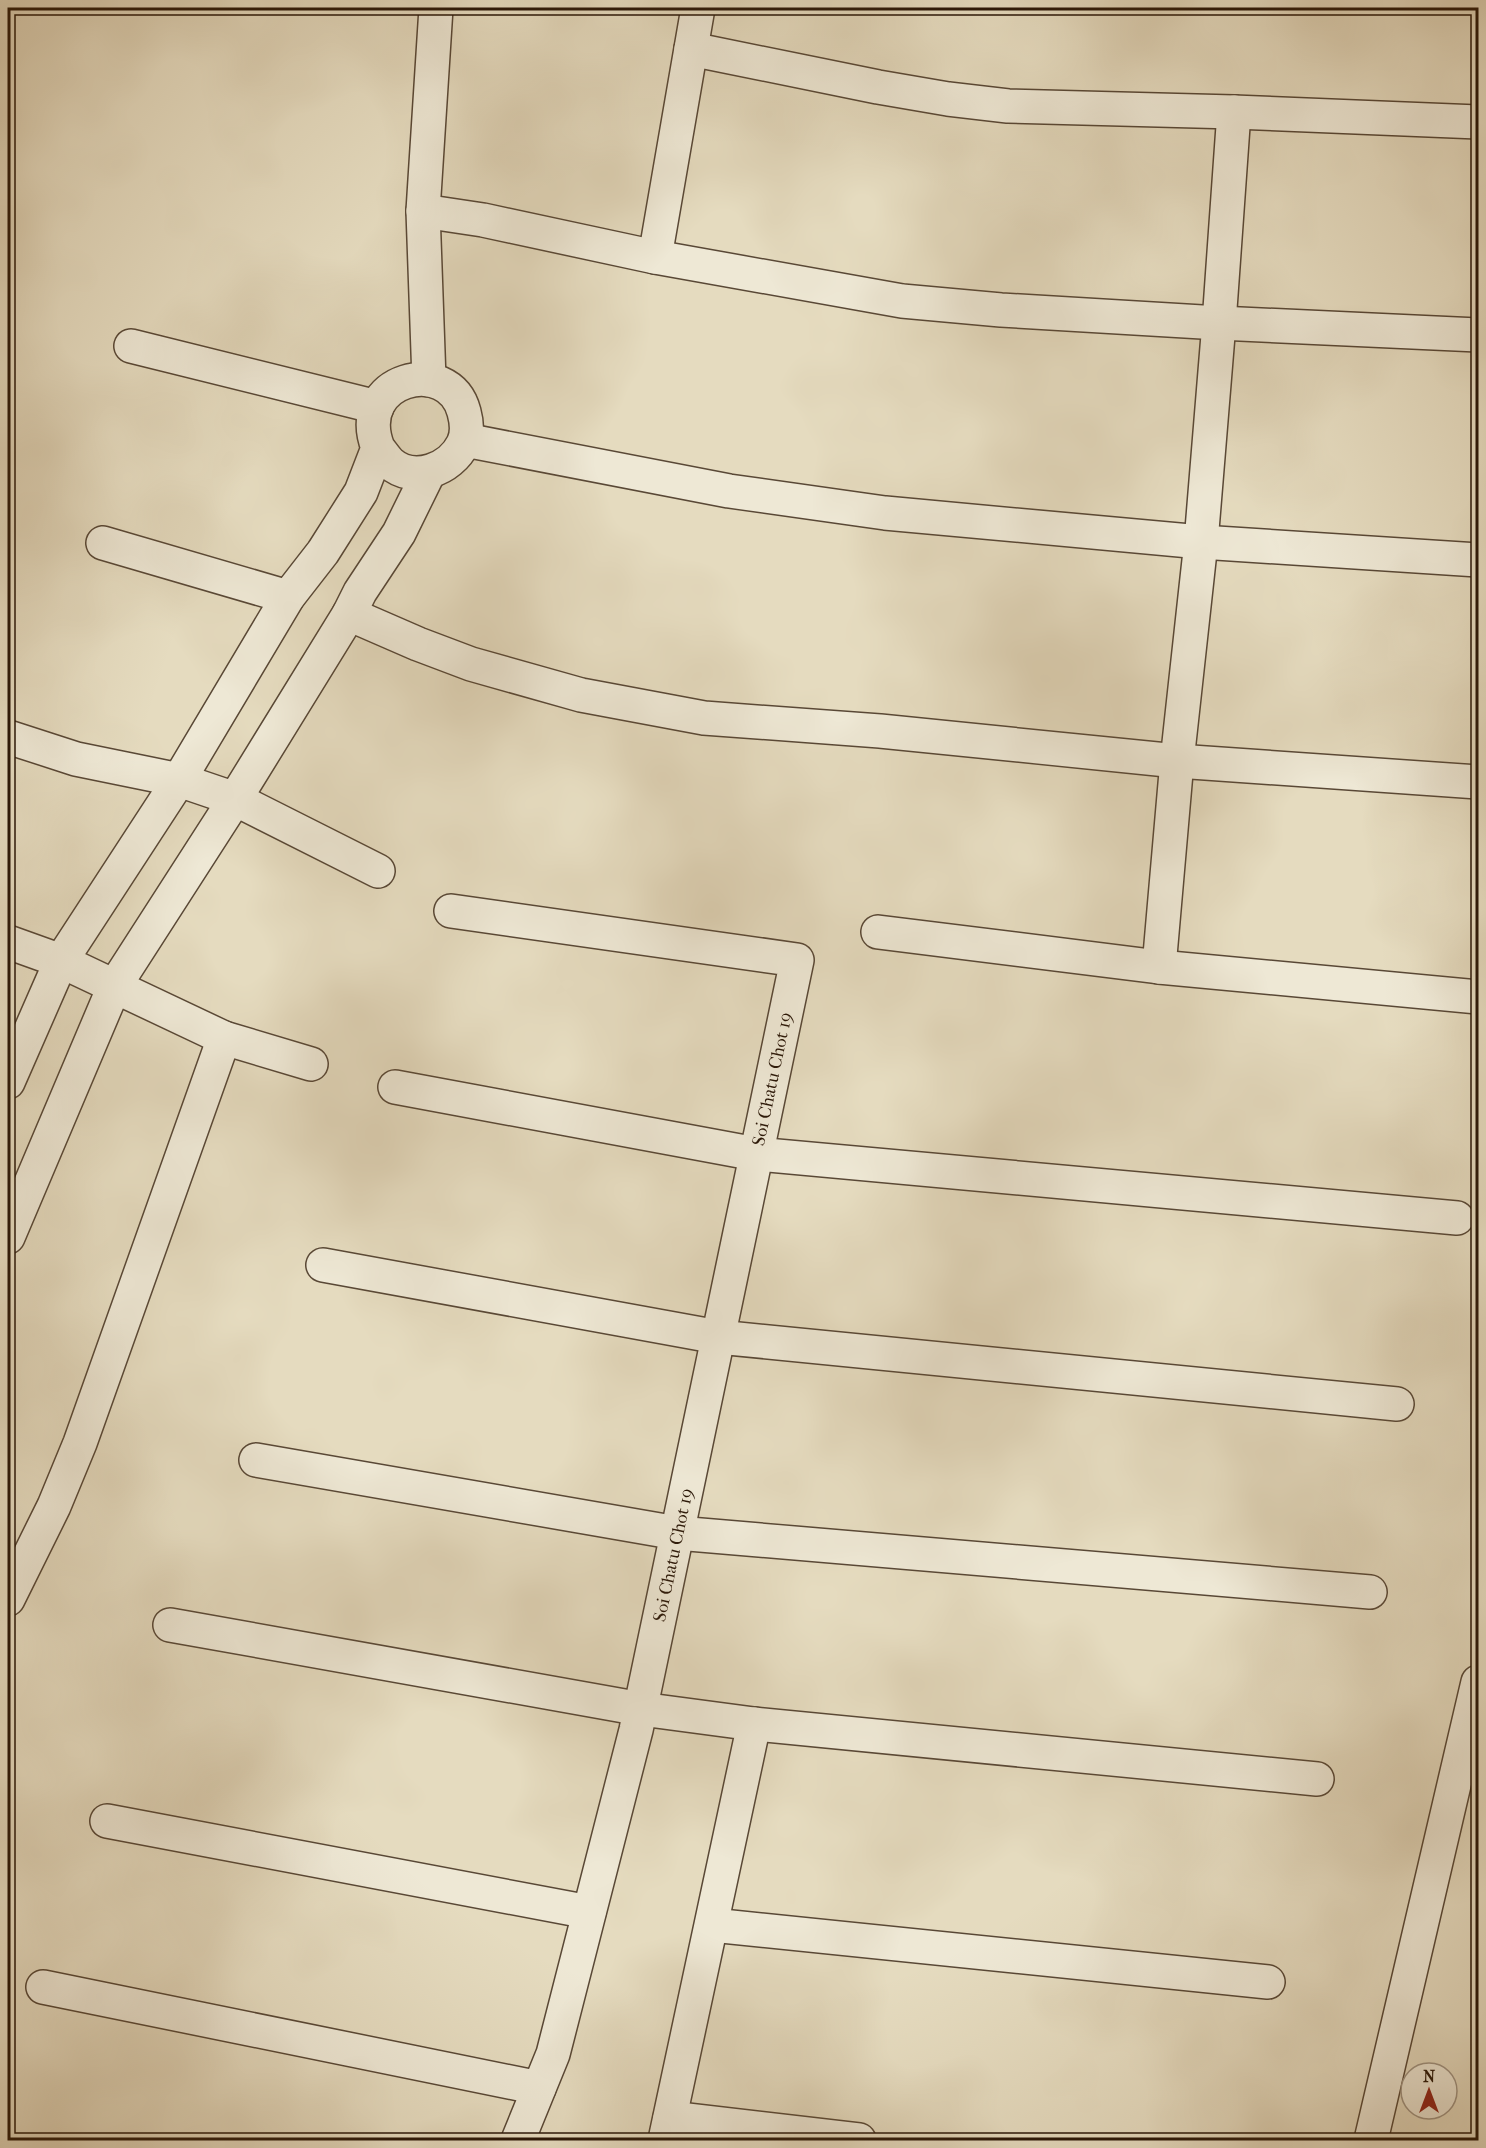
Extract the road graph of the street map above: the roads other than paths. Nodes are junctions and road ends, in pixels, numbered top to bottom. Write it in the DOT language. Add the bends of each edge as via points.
graph roads {
  1 [pos="436,8"];
  2 [pos="698,8"];
  3 [pos="691,49"];
  4 [pos="1234,112"];
  5 [pos="1479,122"];
  6 [pos="423,211"];
  7 [pos="655,257"];
  8 [pos="1219,323"];
  9 [pos="1479,335"];
  10 [pos="131,346"];
  11 [pos="429,380"];
  12 [pos="377,407"];
  13 [pos="465,440"];
  14 [pos="378,448"];
  15 [pos="429,472"];
  16 [pos="1201,542"];
  17 [pos="103,543"];
  18 [pos="1479,560"];
  19 [pos="288,597"];
  20 [pos="349,614"];
  21 [pos="8,737"];
  22 [pos="1177,761"];
  23 [pos="179,780"];
  24 [pos="1479,782"];
  25 [pos="235,799"];
  26 [pos="378,871"];
  27 [pos="451,911"];
  28 [pos="878,932"];
  29 [pos="8,942"];
  30 [pos="61,961"];
  31 [pos="1159,967"];
  32 [pos="114,987"];
  33 [pos="1479,998"];
  34 [pos="224,1038"];
  35 [pos="311,1064"];
  36 [pos="8,1082"];
  37 [pos="395,1087"];
  38 [pos="756,1154"];
  39 [pos="1457,1218"];
  40 [pos="8,1237"];
  41 [pos="323,1265"];
  42 [pos="718,1336"];
  43 [pos="1397,1404"];
  44 [pos="256,1460"];
  45 [pos="677,1533"];
  46 [pos="1370,1592"];
  47 [pos="8,1599"];
  48 [pos="170,1625"];
  49 [pos="1479,1682"];
  50 [pos="641,1708"];
  51 [pos="754,1724"];
  52 [pos="1317,1779"];
  53 [pos="107,1821"];
  54 [pos="590,1912"];
  55 [pos="712,1925"];
  56 [pos="1268,1983"];
  57 [pos="43,1987"];
  58 [pos="539,2088"];
  59 [pos="668,2129"];
  60 [pos="518,2140"];
  61 [pos="859,2140"];
  62 [pos="1371,2140"];
  1 -- 6 [label="street"];
  2 -- 3 [label="street"];
  3 -- 4 [label="street" via="878,87 988,104"];
  3 -- 7 [label="street"];
  4 -- 5 [label="street"];
  4 -- 8 [label="street"];
  6 -- 7 [label="street"];
  6 -- 11 [label="street"];
  7 -- 8 [label="street" via="902,301"];
  8 -- 9 [label="street"];
  8 -- 16 [label="street"];
  10 -- 12 [label="street"];
  11 -- 12 [label="street" via="413,379 398,385 385,394"];
  11 -- 13 [label="street" via="456,395 464,409"];
  12 -- 14 [label="street" via="373,435"];
  13 -- 15 [label="street" via="445,466"];
  13 -- 16 [label="street" via="729,491 874,512"];
  14 -- 15 [label="street" via="391,464 409,472"];
  14 -- 19 [label="street" via="361,492 323,552"];
  15 -- 20 [label="street" via="399,533"];
  16 -- 18 [label="street"];
  16 -- 22 [label="street"];
  17 -- 19 [label="street"];
  19 -- 23 [label="street"];
  20 -- 22 [label="street" via="471,664 581,695 704,718"];
  20 -- 25 [label="street"];
  21 -- 23 [label="street" via="75,759"];
  22 -- 24 [label="street"];
  22 -- 31 [label="street"];
  23 -- 25 [label="street"];
  23 -- 30 [label="street"];
  25 -- 26 [label="street"];
  25 -- 32 [label="street"];
  27 -- 38 [label="street, Soi Chatu Chot 19" via="796,960"];
  28 -- 31 [label="street"];
  29 -- 30 [label="street"];
  30 -- 32 [label="street"];
  30 -- 36 [label="street"];
  31 -- 33 [label="street"];
  32 -- 34 [label="street"];
  32 -- 40 [label="street"];
  34 -- 35 [label="street"];
  34 -- 47 [label="street" via="80,1443"];
  37 -- 38 [label="street"];
  38 -- 39 [label="street"];
  38 -- 42 [label="street, Soi Chatu Chot 19"];
  41 -- 42 [label="street"];
  42 -- 43 [label="street"];
  42 -- 45 [label="street, Soi Chatu Chot 19"];
  44 -- 45 [label="street"];
  45 -- 46 [label="street"];
  45 -- 50 [label="street, Soi Chatu Chot 19"];
  48 -- 50 [label="street"];
  49 -- 62 [label="street"];
  50 -- 51 [label="street"];
  50 -- 54 [label="street, Soi Chatu Chot 19"];
  51 -- 52 [label="street"];
  51 -- 55 [label="street"];
  53 -- 54 [label="street"];
  54 -- 58 [label="street, Soi Chatu Chot 19" via="553,2054"];
  55 -- 56 [label="street"];
  55 -- 59 [label="street"];
  57 -- 58 [label="street"];
  58 -- 60 [label="street, Soi Chatu Chot 19"];
  59 -- 61 [label="street"];
}
